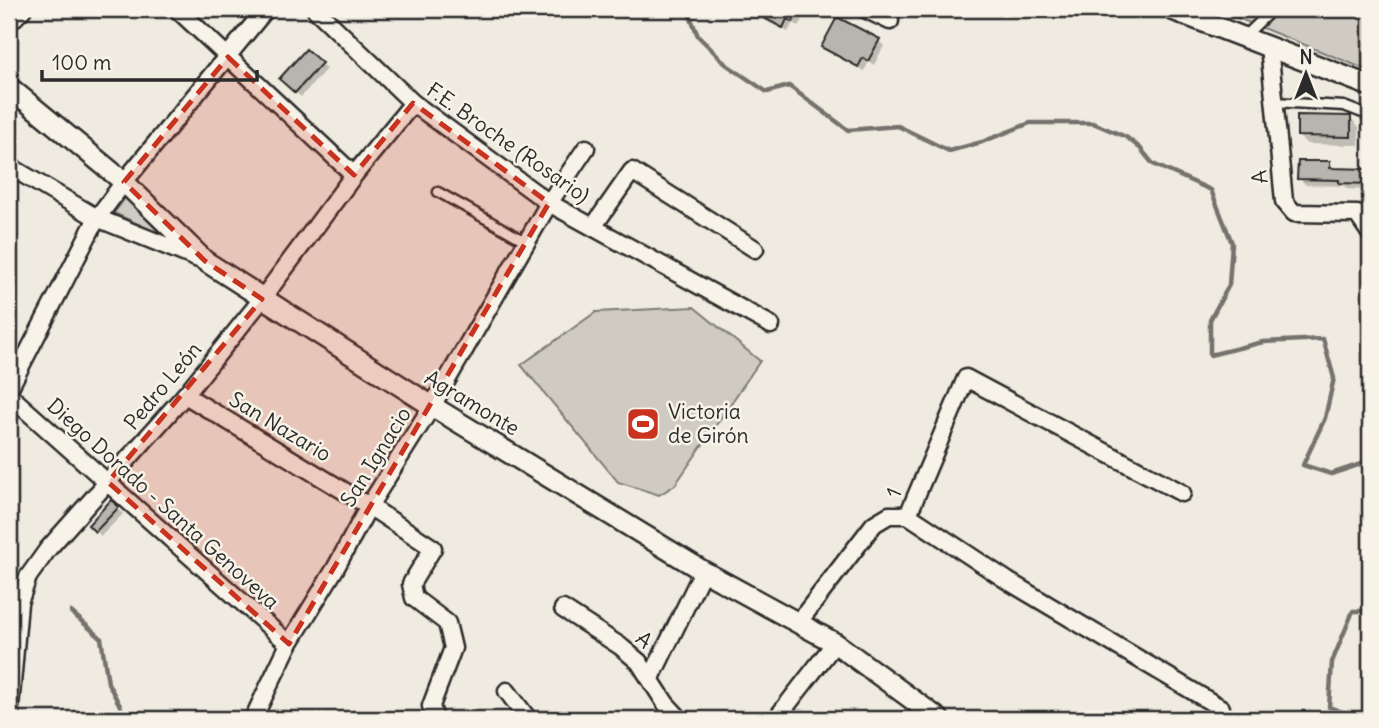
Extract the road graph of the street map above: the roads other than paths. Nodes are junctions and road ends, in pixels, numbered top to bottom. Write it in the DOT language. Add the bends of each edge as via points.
graph roads {
  1 [pos="23,9"];
  2 [pos="177,9"];
  3 [pos="266,9"];
  4 [pos="316,9"];
  5 [pos="865,9"];
  6 [pos="1170,9"];
  7 [pos="1273,9"];
  8 [pos="890,21"];
  9 [pos="9,23"];
  10 [pos="1245,37"];
  11 [pos="1269,46"];
  12 [pos="228,57"];
  13 [pos="1370,86"];
  14 [pos="9,87"];
  15 [pos="1274,102"];
  16 [pos="413,103"];
  17 [pos="1370,116"];
  18 [pos="586,148"];
  19 [pos="9,166"];
  20 [pos="354,175"];
  21 [pos="124,182"];
  22 [pos="438,192"];
  23 [pos="549,203"];
  24 [pos="97,218"];
  25 [pos="593,228"];
  26 [pos="1370,233"];
  27 [pos="527,242"];
  28 [pos="755,249"];
  29 [pos="205,261"];
  30 [pos="262,299"];
  31 [pos="771,325"];
  32 [pos="9,389"];
  33 [pos="185,394"];
  34 [pos="9,395"];
  35 [pos="432,406"];
  36 [pos="108,481"];
  37 [pos="1182,494"];
  38 [pos="369,506"];
  39 [pos="908,515"];
  40 [pos="703,571"];
  41 [pos="14,603"];
  42 [pos="563,609"];
  43 [pos="798,622"];
  44 [pos="835,643"];
  45 [pos="289,644"];
  46 [pos="650,678"];
  47 [pos="507,691"];
  48 [pos="1221,708"];
  49 [pos="9,719"];
  50 [pos="253,719"];
  51 [pos="435,719"];
  52 [pos="528,719"];
  53 [pos="680,719"];
  54 [pos="776,719"];
  55 [pos="939,719"];
  1 -- 9 [label="street"];
  2 -- 12 [label="street"];
  3 -- 12 [label="street"];
  4 -- 16 [label="street, F.E. Broche (Rosario)"];
  5 -- 8 [label="street"];
  6 -- 10 [label="street"];
  7 -- 10 [label="lane"];
  10 -- 11 [label="street"];
  11 -- 13 [label="street"];
  11 -- 15 [label="street, A"];
  12 -- 20 [label="street"];
  12 -- 21 [label="street"];
  14 -- 21 [label="street, Agramonte"];
  15 -- 17 [label="lane" via="1344,106"];
  15 -- 26 [label="street, A" via="1284,201 1294,213 1357,214"];
  16 -- 20 [label="street, Pedro León"];
  16 -- 23 [label="street, F.E. Broche (Rosario)"];
  18 -- 23 [label="street, San Ignacio"];
  19 -- 24 [label="street"];
  20 -- 30 [label="street, Pedro León"];
  21 -- 24 [label="street"];
  21 -- 29 [label="street, Agramonte"];
  22 -- 27 [label="lane"];
  23 -- 25 [label="street, F.E. Broche (Rosario)"];
  23 -- 27 [label="street, San Ignacio"];
  24 -- 29 [label="street"];
  24 -- 32 [label="street"];
  25 -- 28 [label="street" via="632,171"];
  25 -- 31 [label="street, F.E. Broche (Rosario)"];
  27 -- 35 [label="street, San Ignacio"];
  29 -- 30 [label="street, Agramonte"];
  30 -- 33 [label="street, Pedro León"];
  30 -- 35 [label="street, Agramonte"];
  33 -- 36 [label="street, Pedro León"];
  33 -- 38 [label="street, San Nazario"];
  34 -- 36 [label="street, Diego Dorado - Santa Genoveva"];
  35 -- 38 [label="street, San Ignacio"];
  35 -- 40 [label="street, Agramonte"];
  36 -- 41 [label="street, Pedro León" via="48,549"];
  36 -- 45 [label="street, Diego Dorado - Santa Genoveva"];
  37 -- 39 [label="street, 1" via="966,378"];
  38 -- 45 [label="street, San Ignacio"];
  38 -- 51 [label="street, San Nazario" via="433,548 411,584 414,598 447,623 453,648 431,706"];
  39 -- 43 [label="street, 1" via="889,515 874,524"];
  39 -- 48 [label="street" via="1008,581"];
  40 -- 43 [label="street, Agramonte"];
  40 -- 46 [label="street"];
  41 -- 49 [label="street, Pedro León"];
  42 -- 46 [label="street, A" via="620,646"];
  43 -- 44 [label="street, Agramonte"];
  44 -- 54 [label="street"];
  44 -- 55 [label="street, Agramonte"];
  45 -- 50 [label="street, San Ignacio"];
  46 -- 53 [label="street, A"];
  47 -- 52 [label="street"];
}
